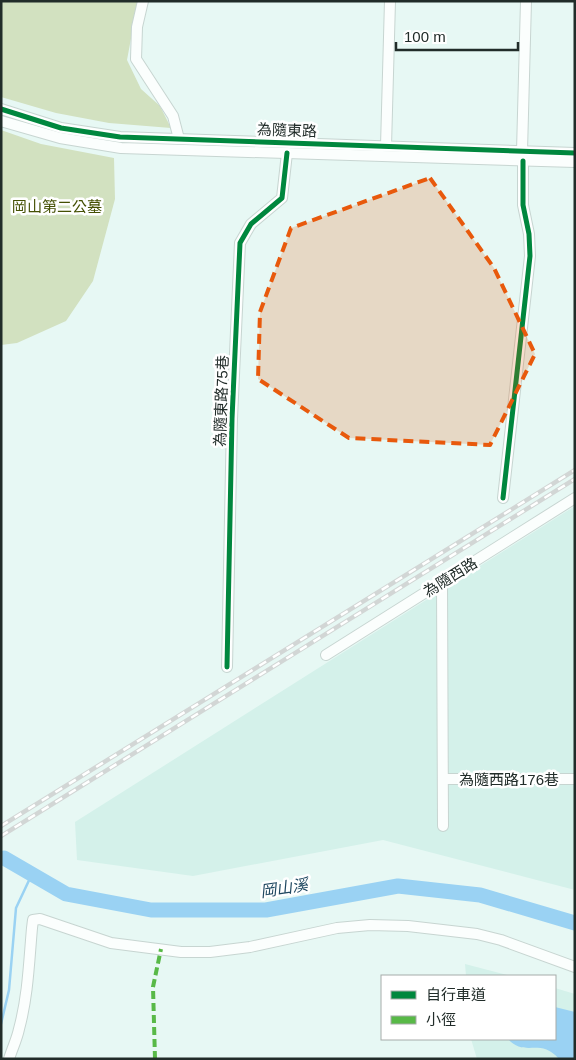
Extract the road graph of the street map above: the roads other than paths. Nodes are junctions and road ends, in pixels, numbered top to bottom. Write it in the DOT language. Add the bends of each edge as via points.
graph roads {
  1 [pos="143,1"];
  2 [pos="390,1"];
  3 [pos="526,1"];
  4 [pos="1,109"];
  5 [pos="1,121"];
  6 [pos="179,139"];
  7 [pos="386,146"];
  8 [pos="286,153"];
  9 [pos="575,153"];
  10 [pos="523,156"];
  11 [pos="575,162"];
  12 [pos="503,498"];
  13 [pos="575,498"];
  14 [pos="442,582"];
  15 [pos="326,655"];
  16 [pos="227,667"];
  17 [pos="443,779"];
  18 [pos="575,779"];
  19 [pos="443,826"];
  20 [pos="575,967"];
  21 [pos="9,1059"];
  1 -- 6 [label="street" via="137,27 136,59 173,116"];
  2 -- 7 [label="street"];
  3 -- 10 [label="street"];
  4 -- 6 [label="street, 為隨東路" via="61,128 120,137"];
  5 -- 8 [label="street, 為隨東路" via="60,138 121,148"];
  6 -- 7 [label="street, 為隨東路"];
  7 -- 10 [label="street, 為隨東路"];
  8 -- 10 [label="street, 為隨東路"];
  8 -- 16 [label="street, 為隨東路75巷" via="282,198 251,224 240,243 232,419"];
  9 -- 10 [label="street, 為隨東路"];
  10 -- 11 [label="street, 為隨東路"];
  10 -- 12 [label="street" via="523,205 530,256"];
  13 -- 14 [label="street, 為隨西路"];
  14 -- 15 [label="street, 為隨西路"];
  14 -- 17 [label="street"];
  17 -- 18 [label="street, 為隨西路176巷"];
  17 -- 19 [label="street"];
  20 -- 21 [label="street" via="477,934 408,926 370,924 302,934 250,947 181,952 111,942 40,919 33,920 24,1007"];
}
